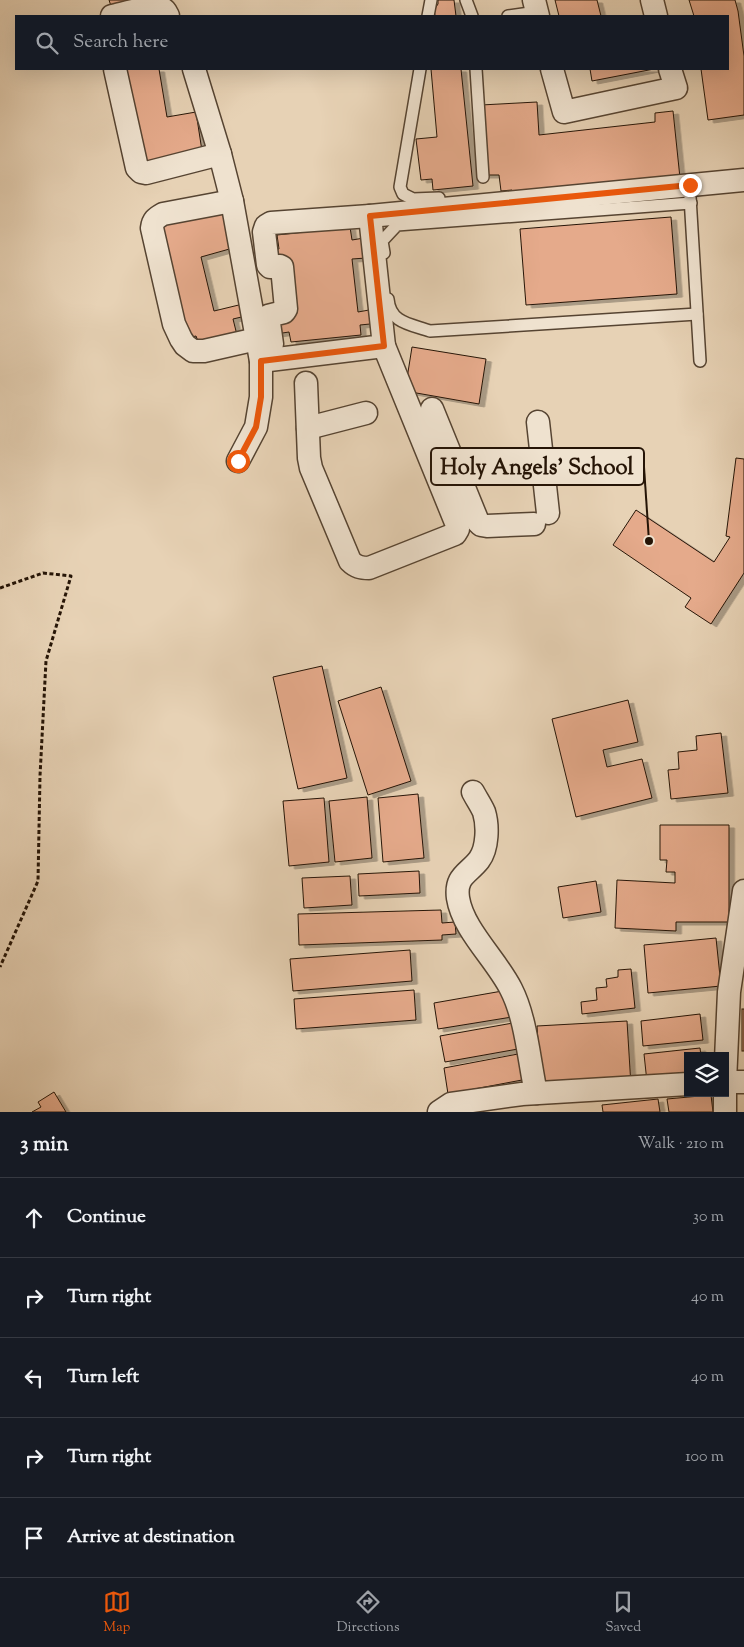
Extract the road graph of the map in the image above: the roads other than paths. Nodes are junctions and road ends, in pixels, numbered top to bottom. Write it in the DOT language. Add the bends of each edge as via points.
graph roads {
  1 [pos="431,0"];
  2 [pos="466,0"];
  3 [pos="652,0"];
  4 [pos="536,9"];
  5 [pos="117,15"];
  6 [pos="168,15"];
  7 [pos="428,15"];
  8 [pos="472,15"];
  9 [pos="512,15"];
  10 [pos="656,15"];
  11 [pos="115,70"];
  12 [pos="194,70"];
  13 [pos="420,70"];
  14 [pos="476,70"];
  15 [pos="552,70"];
  16 [pos="670,70"];
  17 [pos="220,154"];
  18 [pos="483,177"];
  19 [pos="744,180"];
  20 [pos="690,194"];
  21 [pos="439,198"];
  22 [pos="232,200"];
  23 [pos="370,216"];
  24 [pos="697,314"];
  25 [pos="257,340"];
  26 [pos="383,341"];
  27 [pos="261,361"];
  28 [pos="700,361"];
  29 [pos="306,383"];
  30 [pos="432,409"];
  31 [pos="366,413"];
  32 [pos="538,422"];
  33 [pos="308,428"];
  34 [pos="238,461"];
  35 [pos="542,461"];
  36 [pos="445,469"];
  37 [pos="473,792"];
  38 [pos="744,891"];
  39 [pos="726,1052"];
  40 [pos="729,1082"];
  41 [pos="744,1082"];
  42 [pos="684,1084"];
  43 [pos="536,1093"];
  44 [pos="725,1097"];
  45 [pos="439,1112"];
  46 [pos="725,1112"];
  1 -- 7 [label="lane"];
  2 -- 8 [label="lane"];
  3 -- 10 [label="street"];
  4 -- 9 [label="lane"];
  5 -- 6 [label="street" via="153,7 166,10"];
  11 -- 17 [label="street" via="141,172"];
  12 -- 17 [label="street"];
  13 -- 21 [label="lane" via="400,187 403,194 413,198"];
  14 -- 18 [label="lane"];
  15 -- 16 [label="street" via="564,112 676,88"];
  17 -- 22 [label="street"];
  19 -- 20 [label="street"];
  20 -- 23 [label="street"];
  20 -- 24 [label="lane"];
  20 -- 24 [label="lane" via="397,225 382,241 389,308 394,317 430,331"];
  22 -- 25 [label="street"];
  22 -- 25 [label="street" via="163,214 155,218 152,228 174,324 185,345 193,351 204,351"];
  23 -- 26 [label="street"];
  23 -- 26 [label="street" via="266,226 268,265 281,266 286,309 268,316 268,322 271,342 280,348"];
  24 -- 28 [label="lane"];
  25 -- 27 [label="street"];
  26 -- 27 [label="street"];
  26 -- 36 [label="street"];
  27 -- 34 [label="street" via="261,397 256,427"];
  29 -- 33 [label="street"];
  30 -- 36 [label="street"];
  31 -- 33 [label="street"];
  32 -- 35 [label="street"];
  33 -- 36 [label="street" via="311,468 350,561 355,566 369,568 457,532"];
  35 -- 36 [label="street"];
  35 -- 36 [label="street" via="541,518 481,525"];
  37 -- 43 [label="street" via="484,812 484,850 458,883 458,896 472,932 497,964 519,1006"];
  38 -- 39 [label="street" via="729,992"];
  40 -- 41 [label="street"];
  42 -- 43 [label="street"];
  43 -- 45 [label="street" via="451,1104"];
  44 -- 46 [label="street"];
}
